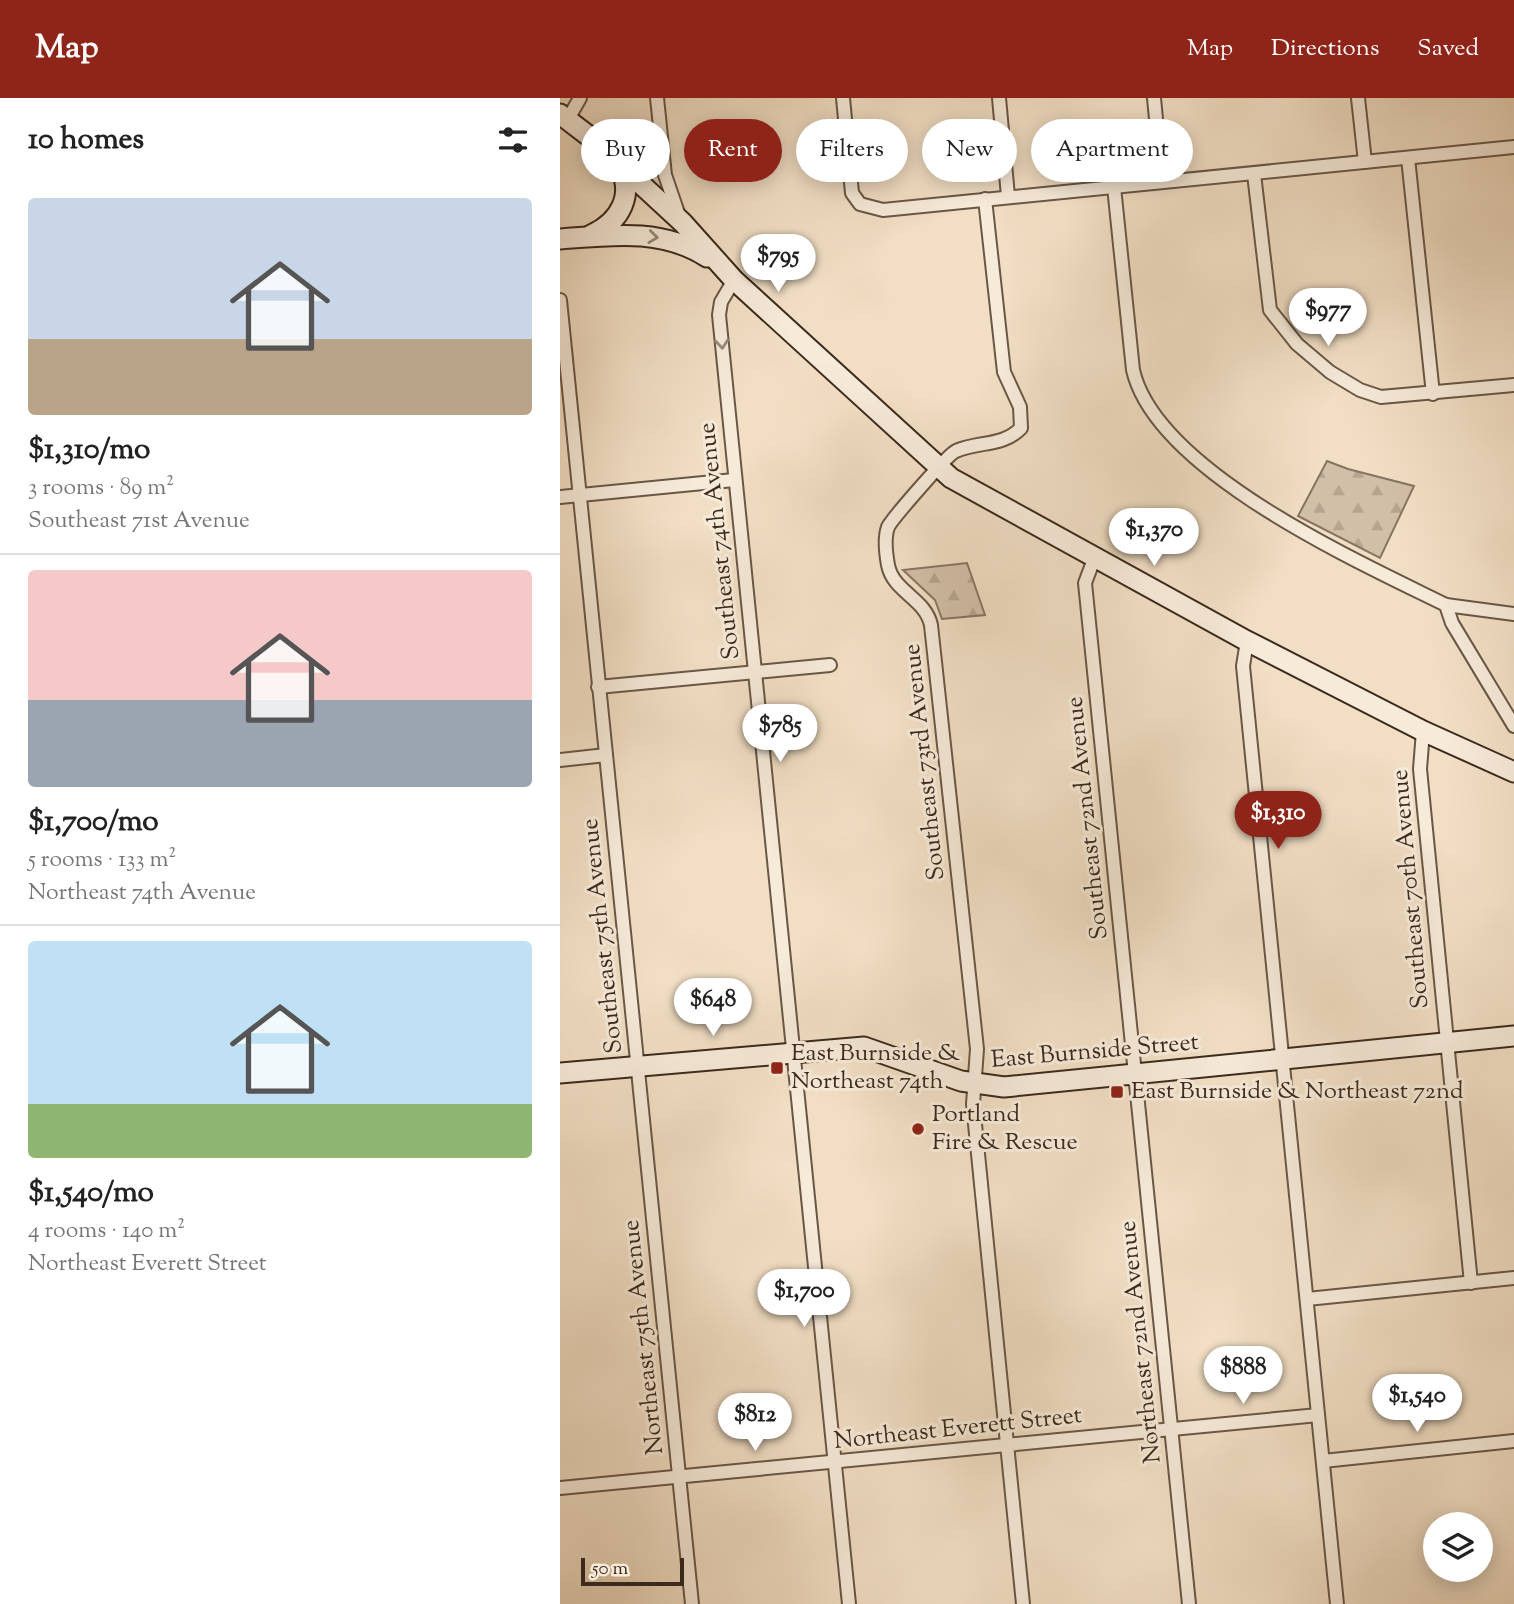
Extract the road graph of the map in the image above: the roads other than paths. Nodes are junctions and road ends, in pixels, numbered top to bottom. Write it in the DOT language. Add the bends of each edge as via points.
graph roads {
  1 [pos="580,98"];
  2 [pos="657,98"];
  3 [pos="843,98"];
  4 [pos="999,98"];
  5 [pos="1154,98"];
  6 [pos="1358,98"];
  7 [pos="564,117"];
  8 [pos="1156,119"];
  9 [pos="581,131"];
  10 [pos="1514,148"];
  11 [pos="1408,158"];
  12 [pos="1365,162"];
  13 [pos="1254,174"];
  14 [pos="1193,179"];
  15 [pos="625,182"];
  16 [pos="639,182"];
  17 [pos="1161,182"];
  18 [pos="1114,187"];
  19 [pos="1008,197"];
  20 [pos="985,199"];
  21 [pos="683,223"];
  22 [pos="587,237"];
  23 [pos="560,239"];
  24 [pos="714,261"];
  25 [pos="734,280"];
  26 [pos="560,300"];
  27 [pos="1514,385"];
  28 [pos="1433,394"];
  29 [pos="936,467"];
  30 [pos="734,480"];
  31 [pos="579,495"];
  32 [pos="560,497"];
  33 [pos="1094,559"];
  34 [pos="1446,606"];
  35 [pos="1514,614"];
  36 [pos="1247,640"];
  37 [pos="830,665"];
  38 [pos="754,673"];
  39 [pos="598,687"];
  40 [pos="1514,726"];
  41 [pos="1423,731"];
  42 [pos="606,755"];
  43 [pos="560,760"];
  44 [pos="1514,772"];
  45 [pos="1514,1036"];
  46 [pos="1447,1043"];
  47 [pos="794,1051"];
  48 [pos="1283,1060"];
  49 [pos="637,1066"];
  50 [pos="560,1073"];
  51 [pos="1135,1075"];
  52 [pos="975,1084"];
  53 [pos="1514,1278"];
  54 [pos="1471,1283"];
  55 [pos="1307,1299"];
  56 [pos="1318,1415"];
  57 [pos="1171,1430"];
  58 [pos="1514,1441"];
  59 [pos="1007,1445"];
  60 [pos="1323,1461"];
  61 [pos="834,1463"];
  62 [pos="679,1477"];
  63 [pos="560,1488"];
  64 [pos="692,1604"];
  65 [pos="849,1604"];
  66 [pos="1023,1604"];
  67 [pos="1189,1604"];
  68 [pos="1337,1604"];
  1 -- 7 [label="street"];
  2 -- 21 [label="street" via="665,175"];
  3 -- 20 [label="street" via="850,183 860,204 883,210"];
  4 -- 19 [label="street"];
  5 -- 8 [label="street"];
  6 -- 12 [label="street"];
  7 -- 9 [label="main road"];
  10 -- 11 [label="street"];
  11 -- 12 [label="street"];
  11 -- 28 [label="street"];
  12 -- 13 [label="street"];
  13 -- 14 [label="street"];
  13 -- 28 [label="street" via="1268,303 1275,318 1305,351 1360,390 1381,397"];
  15 -- 22 [label="main road" via="624,206 611,223"];
  16 -- 21 [label="main road"];
  17 -- 18 [label="street"];
  18 -- 19 [label="street"];
  18 -- 34 [label="street" via="1132,370 1148,404 1189,452 1231,488 1303,533"];
  19 -- 20 [label="street"];
  20 -- 29 [label="street" via="1003,372 1023,418 1013,436 960,449"];
  21 -- 24 [label="main road"];
  22 -- 23 [label="main road"];
  22 -- 24 [label="main road, one-way" via="660,237"];
  24 -- 25 [label="main road"];
  25 -- 29 [label="main road"];
  25 -- 30 [label="street, Southeast 74th Avenue, one-way" via="719,315"];
  26 -- 31 [label="street, Southeast 75th Avenue"];
  27 -- 28 [label="street"];
  29 -- 33 [label="main road"];
  29 -- 52 [label="street, Southeast 73rd Avenue" via="925,486 892,520 886,542 892,577 925,609 931,625 978,1049"];
  30 -- 31 [label="street"];
  30 -- 38 [label="street, Southeast 74th Avenue"];
  31 -- 32 [label="street"];
  31 -- 39 [label="street, Southeast 75th Avenue"];
  33 -- 36 [label="main road"];
  33 -- 51 [label="street, Southeast 72nd Avenue" via="1085,583"];
  34 -- 35 [label="street"];
  34 -- 40 [label="street"];
  36 -- 41 [label="main road"];
  36 -- 48 [label="street" via="1243,666"];
  37 -- 38 [label="street"];
  38 -- 39 [label="street"];
  38 -- 47 [label="street, Southeast 74th Avenue"];
  39 -- 42 [label="street, Southeast 75th Avenue"];
  41 -- 44 [label="main road"];
  41 -- 46 [label="street, Southeast 70th Avenue" via="1420,769"];
  42 -- 43 [label="street"];
  42 -- 49 [label="street, Southeast 75th Avenue"];
  45 -- 46 [label="main road, East Burnside Street"];
  46 -- 48 [label="main road, East Burnside Street"];
  46 -- 54 [label="street, Southeast 70th Avenue"];
  47 -- 49 [label="main road, East Burnside Street"];
  47 -- 52 [label="main road, East Burnside Street" via="864,1047"];
  47 -- 61 [label="street, Southeast 74th Avenue"];
  48 -- 51 [label="main road, East Burnside Street"];
  48 -- 55 [label="street"];
  49 -- 50 [label="main road, East Burnside Street"];
  49 -- 62 [label="street, Northeast 75th Avenue"];
  51 -- 52 [label="main road, East Burnside Street" via="1018,1087"];
  51 -- 57 [label="street, Northeast 72nd Avenue"];
  52 -- 59 [label="street, Southeast 73rd Avenue" via="973,1104"];
  53 -- 54 [label="street"];
  54 -- 55 [label="street"];
  55 -- 56 [label="street"];
  56 -- 57 [label="street, Northeast Everett Street"];
  56 -- 60 [label="street"];
  57 -- 59 [label="street, Northeast Everett Street"];
  57 -- 67 [label="street, Northeast 72nd Avenue"];
  58 -- 60 [label="street"];
  59 -- 61 [label="street, Northeast Everett Street"];
  59 -- 66 [label="street, Southeast 73rd Avenue"];
  60 -- 68 [label="street"];
  61 -- 62 [label="street, Northeast Everett Street"];
  61 -- 65 [label="street, Southeast 74th Avenue"];
  62 -- 63 [label="street, Northeast Everett Street"];
  62 -- 64 [label="street, Northeast 75th Avenue"];
}
